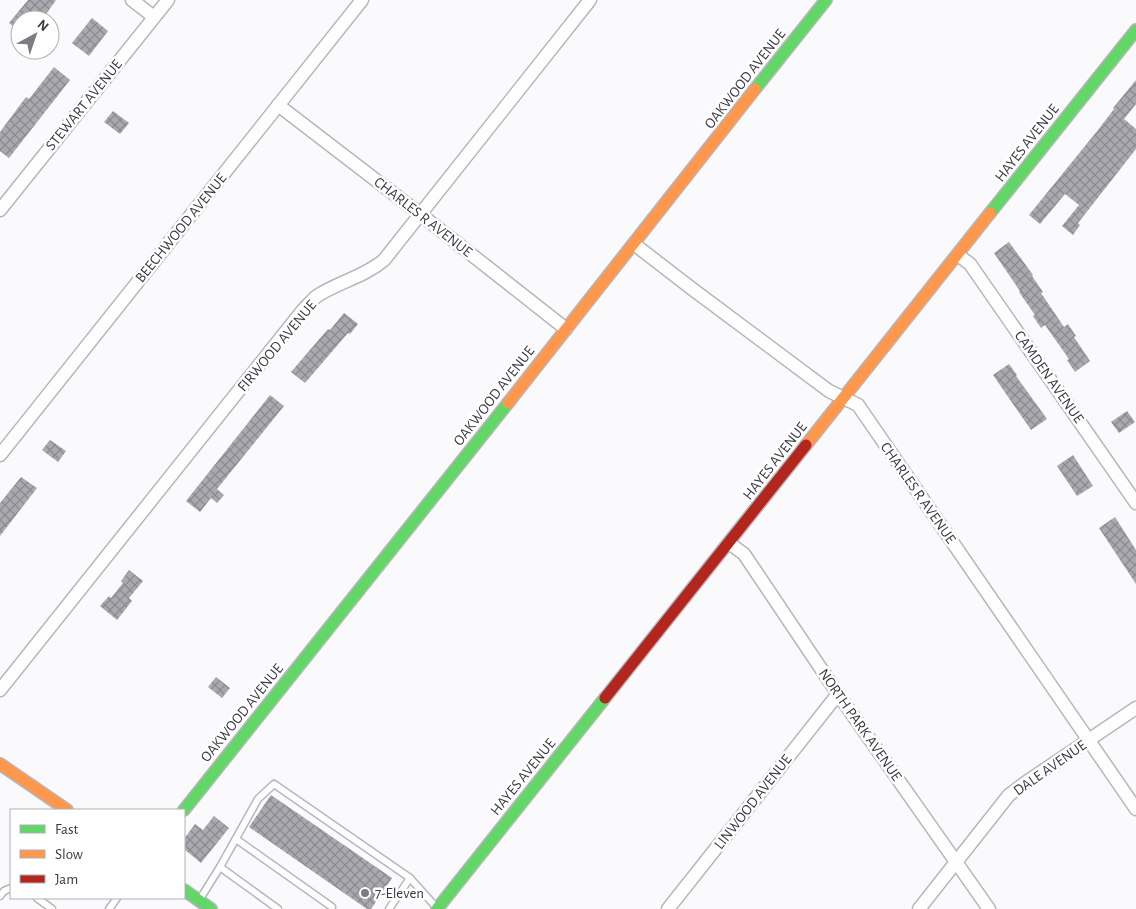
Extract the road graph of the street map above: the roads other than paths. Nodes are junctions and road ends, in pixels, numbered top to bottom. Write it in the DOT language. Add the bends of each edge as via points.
graph roads {
  1 [pos="132,0"];
  2 [pos="168,0"];
  3 [pos="362,0"];
  4 [pos="590,0"];
  5 [pos="826,0"];
  6 [pos="154,17"];
  7 [pos="1136,30"];
  8 [pos="278,105"];
  9 [pos="0,210"];
  10 [pos="420,214"];
  11 [pos="634,244"];
  12 [pos="958,255"];
  13 [pos="566,329"];
  14 [pos="844,398"];
  15 [pos="0,455"];
  16 [pos="1136,502"];
  17 [pos="729,542"];
  18 [pos="0,690"];
  19 [pos="838,694"];
  20 [pos="1136,708"];
  21 [pos="1089,741"];
  22 [pos="0,764"];
  23 [pos="1136,808"];
  24 [pos="66,809"];
  25 [pos="185,809"];
  26 [pos="236,839"];
  27 [pos="956,862"];
  28 [pos="220,867"];
  29 [pos="410,878"];
  30 [pos="10,888"];
  31 [pos="185,891"];
  32 [pos="0,896"];
  33 [pos="38,899"];
  34 [pos="199,900"];
  35 [pos="333,908"];
  36 [pos="52,909"];
  37 [pos="211,909"];
  38 [pos="278,909"];
  39 [pos="389,909"];
  40 [pos="437,909"];
  41 [pos="668,909"];
  42 [pos="919,909"];
  43 [pos="989,909"];
  1 -- 6 [label="street"];
  2 -- 6 [label="street, STEWART AVENUE"];
  3 -- 8 [label="street, BEECHWOOD AVENUE"];
  4 -- 10 [label="street, FIRWOOD AVENUE"];
  5 -- 11 [label="street, OAKWOOD AVENUE"];
  6 -- 9 [label="street, STEWART AVENUE"];
  7 -- 12 [label="street, HAYES AVENUE"];
  8 -- 10 [label="street, CHARLES R AVENUE"];
  8 -- 15 [label="street, BEECHWOOD AVENUE"];
  10 -- 13 [label="street, CHARLES R AVENUE"];
  10 -- 18 [label="street, FIRWOOD AVENUE" via="376,267 315,298 303,310"];
  11 -- 13 [label="street, OAKWOOD AVENUE"];
  11 -- 14 [label="street, CHARLES R AVENUE" via="784,358"];
  12 -- 14 [label="street, HAYES AVENUE"];
  12 -- 16 [label="street, CAMDEN AVENUE" via="970,264"];
  13 -- 25 [label="street, OAKWOOD AVENUE"];
  14 -- 17 [label="street, HAYES AVENUE"];
  14 -- 21 [label="street, CHARLES R AVENUE" via="858,405"];
  17 -- 19 [label="street, NORTH PARK AVENUE" via="744,554"];
  17 -- 40 [label="street, HAYES AVENUE"];
  19 -- 27 [label="street, NORTH PARK AVENUE"];
  19 -- 41 [label="street, LINWOOD AVENUE"];
  20 -- 21 [label="street, DALE AVENUE"];
  21 -- 23 [label="street, CHARLES R AVENUE"];
  21 -- 27 [label="street, DALE AVENUE" via="1009,796"];
  22 -- 24 [label="street"];
  26 -- 28 [label="lane"];
  26 -- 29 [label="lane" via="258,799 274,784"];
  26 -- 35 [label="lane"];
  27 -- 42 [label="street, DALE AVENUE"];
  27 -- 43 [label="street, NORTH PARK AVENUE"];
  28 -- 34 [label="lane"];
  28 -- 38 [label="lane"];
  29 -- 39 [label="lane"];
  29 -- 40 [label="lane"];
  30 -- 32 [label="lane"];
  31 -- 34 [label="street"];
  33 -- 36 [label="lane"];
  34 -- 37 [label="street"];
}
